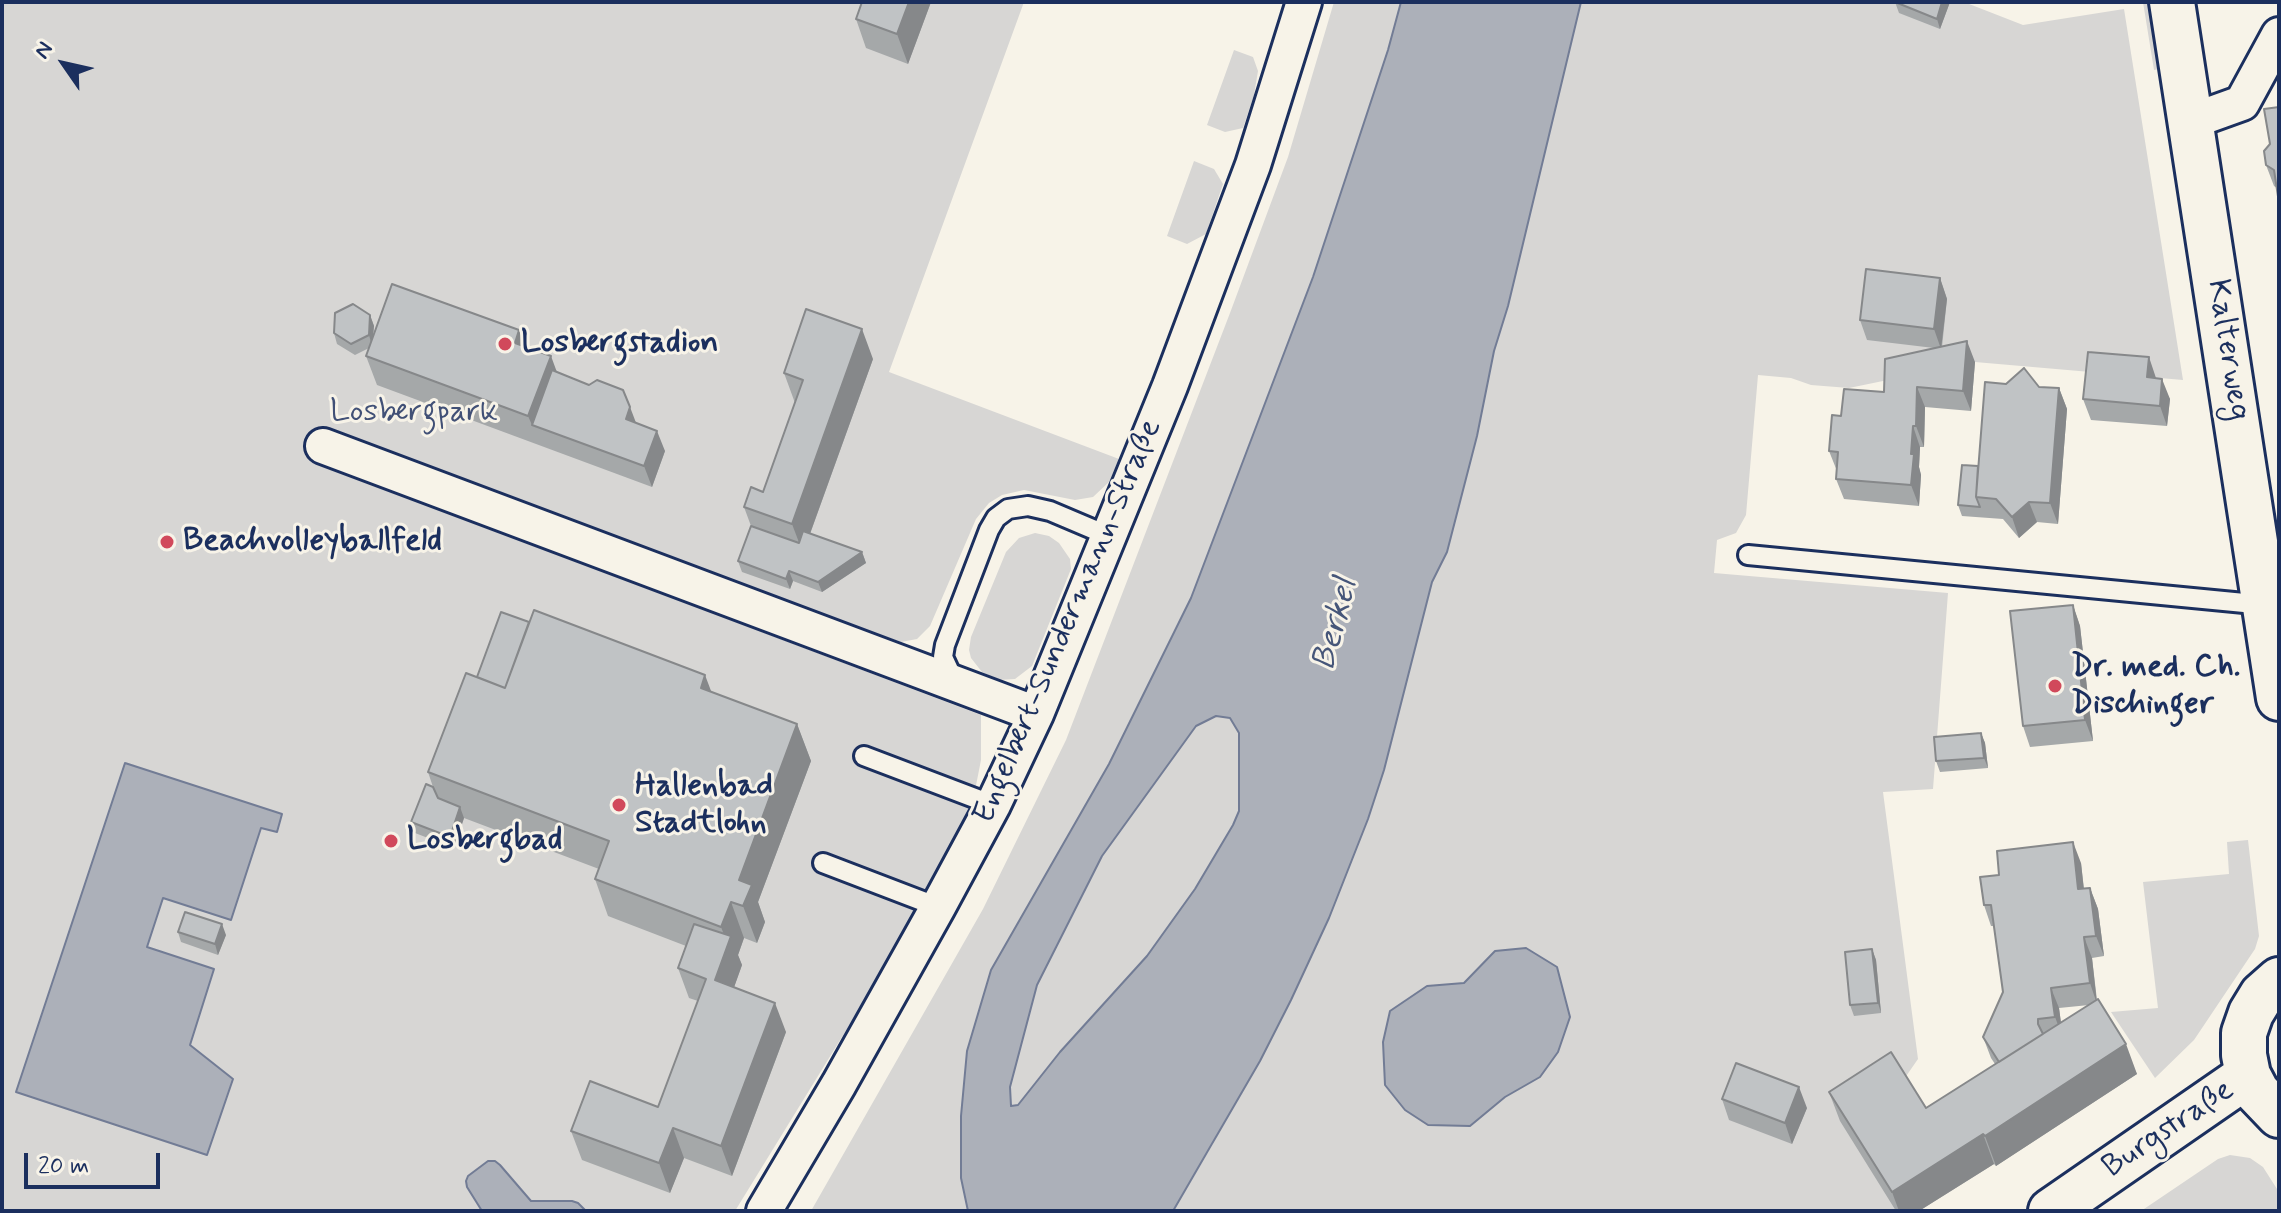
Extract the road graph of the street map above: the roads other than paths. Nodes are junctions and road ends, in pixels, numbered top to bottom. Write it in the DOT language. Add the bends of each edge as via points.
graph roads {
  1 [pos="1304,2"];
  2 [pos="2172,2"];
  3 [pos="2279,35"];
  4 [pos="2192,121"];
  5 [pos="323,446"];
  6 [pos="1109,536"];
  7 [pos="1748,555"];
  8 [pos="2265,605"];
  9 [pos="955,683"];
  10 [pos="2279,698"];
  11 [pos="1036,714"];
  12 [pos="864,756"];
  13 [pos="993,805"];
  14 [pos="823,863"];
  15 [pos="938,907"];
  16 [pos="2279,980"];
  17 [pos="2248,1075"];
  18 [pos="2279,1115"];
  19 [pos="764,1211"];
  20 [pos="2051,1211"];
  1 -- 6 [label="street, Engelbert-Sundermann-Straße" via="1253,165"];
  2 -- 4 [label="street, Kalterweg"];
  3 -- 4 [label="street" via="2242,103"];
  4 -- 8 [label="street, Kalterweg"];
  5 -- 9 [label="street"];
  6 -- 9 [label="lane" via="1028,506 1008,509 996,518 945,645 943,657"];
  6 -- 11 [label="street, Engelbert-Sundermann-Straße"];
  7 -- 8 [label="lane"];
  8 -- 10 [label="street, Kalterweg"];
  9 -- 11 [label="street"];
  11 -- 13 [label="street, Engelbert-Sundermann-Straße"];
  12 -- 13 [label="lane"];
  13 -- 15 [label="street, Engelbert-Sundermann-Straße"];
  14 -- 15 [label="lane"];
  15 -- 19 [label="street, Engelbert-Sundermann-Straße"];
  16 -- 17 [label="street" via="2262,995 2244,1033"];
  17 -- 18 [label="street"];
  17 -- 20 [label="street, Burgstraße"];
}
